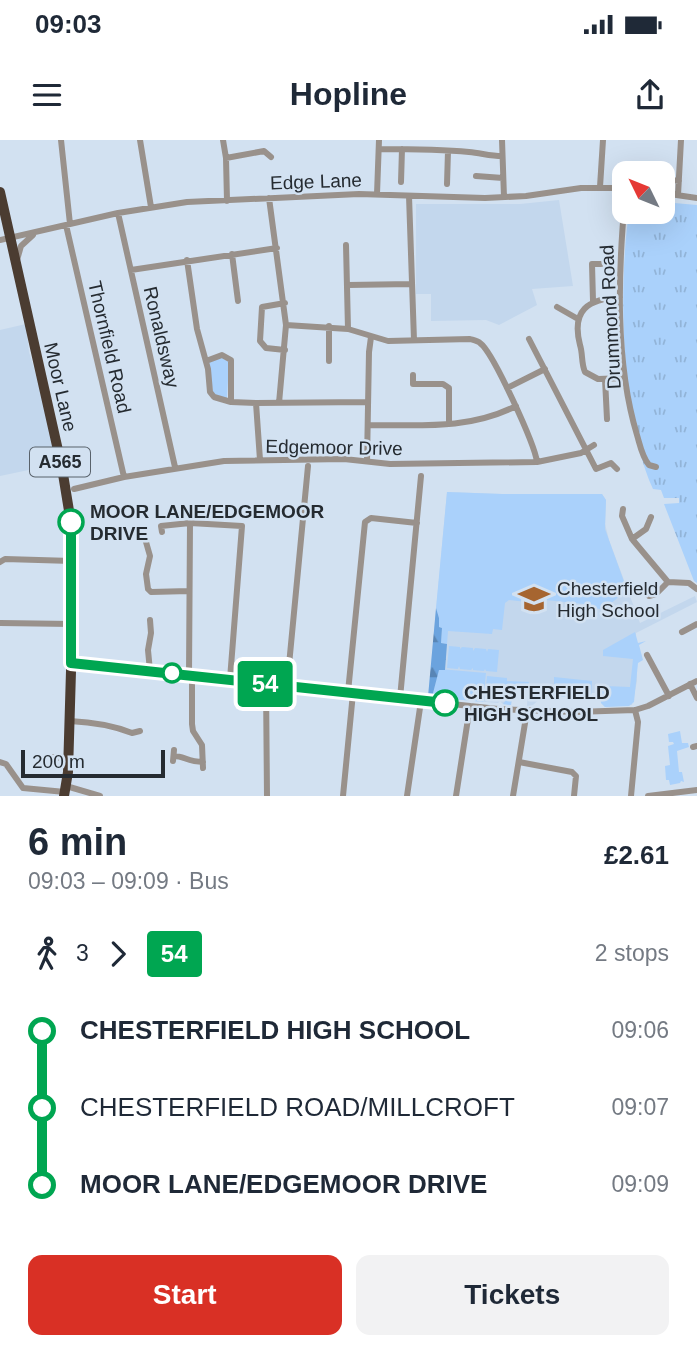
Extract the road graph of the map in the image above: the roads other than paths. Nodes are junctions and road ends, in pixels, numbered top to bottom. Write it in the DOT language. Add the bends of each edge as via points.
graph roads {
  1 [pos="61,140"];
  2 [pos="141,140"];
  3 [pos="223,140"];
  4 [pos="379,140"];
  5 [pos="419,140"];
  6 [pos="502,140"];
  7 [pos="603,140"];
  8 [pos="671,140"];
  9 [pos="681,141"];
  10 [pos="379,149"];
  11 [pos="402,149"];
  12 [pos="418,149"];
  13 [pos="448,151"];
  14 [pos="502,156"];
  15 [pos="271,157"];
  16 [pos="226,158"];
  17 [pos="476,176"];
  18 [pos="503,178"];
  19 [pos="402,179"];
  20 [pos="676,181"];
  21 [pos="679,181"];
  22 [pos="450,182"];
  23 [pos="600,187"];
  24 [pos="612,187"];
  25 [pos="0,192"];
  26 [pos="377,194"];
  27 [pos="678,195"];
  28 [pos="409,196"];
  29 [pos="504,197"];
  30 [pos="269,198"];
  31 [pos="697,198"];
  32 [pos="227,201"];
  33 [pos="151,207"];
  34 [pos="118,213"];
  35 [pos="624,224"];
  36 [pos="68,225"];
  37 [pos="38,232"];
  38 [pos="6,239"];
  39 [pos="346,245"];
  40 [pos="276,248"];
  41 [pos="232,254"];
  42 [pos="187,260"];
  43 [pos="601,264"];
  44 [pos="15,265"];
  45 [pos="131,270"];
  46 [pos="412,284"];
  47 [pos="348,285"];
  48 [pos="620,297"];
  49 [pos="238,301"];
  50 [pos="593,301"];
  51 [pos="285,303"];
  52 [pos="557,307"];
  53 [pos="578,319"];
  54 [pos="286,325"];
  55 [pos="329,326"];
  56 [pos="348,329"];
  57 [pos="371,337"];
  58 [pos="529,339"];
  59 [pos="414,340"];
  60 [pos="285,350"];
  61 [pos="206,361"];
  62 [pos="327,362"];
  63 [pos="545,369"];
  64 [pos="413,375"];
  65 [pos="625,378"];
  66 [pos="605,379"];
  67 [pos="507,388"];
  68 [pos="231,402"];
  69 [pos="368,402"];
  70 [pos="279,403"];
  71 [pos="256,404"];
  72 [pos="516,406"];
  73 [pos="607,419"];
  74 [pos="449,424"];
  75 [pos="368,425"];
  76 [pos="594,445"];
  77 [pos="585,450"];
  78 [pos="260,460"];
  79 [pos="367,460"];
  80 [pos="537,462"];
  81 [pos="308,466"];
  82 [pos="175,467"];
  83 [pos="656,467"];
  84 [pos="617,469"];
  85 [pos="421,476"];
  86 [pos="124,477"];
  87 [pos="74,489"];
  88 [pos="623,509"];
  89 [pos="651,517"];
  90 [pos="190,523"];
  91 [pos="417,523"];
  92 [pos="162,532"];
  93 [pos="143,534"];
  94 [pos="632,539"];
  95 [pos="72,561"];
  96 [pos="0,562"];
  97 [pos="668,582"];
  98 [pos="697,589"];
  99 [pos="189,592"];
  100 [pos="649,596"];
  101 [pos="151,618"];
  102 [pos="0,623"];
  103 [pos="72,624"];
  104 [pos="697,624"];
  105 [pos="682,632"];
  106 [pos="647,655"];
  107 [pos="71,663"];
  108 [pos="150,671"];
  109 [pos="191,675"];
  110 [pos="230,679"];
  111 [pos="694,682"];
  112 [pos="266,684"];
  113 [pos="287,686"];
  114 [pos="350,693"];
  115 [pos="669,696"];
  116 [pos="400,698"];
  117 [pos="697,698"];
  118 [pos="421,701"];
  119 [pos="470,706"];
  120 [pos="635,710"];
  121 [pos="527,711"];
  122 [pos="70,721"];
  123 [pos="141,731"];
  124 [pos="174,756"];
  125 [pos="51,757"];
  126 [pos="68,759"];
  127 [pos="0,762"];
  128 [pos="519,762"];
  129 [pos="697,790"];
  130 [pos="65,791"];
  131 [pos="669,795"];
  132 [pos="100,796"];
  133 [pos="267,796"];
  134 [pos="343,796"];
  135 [pos="407,796"];
  136 [pos="456,796"];
  137 [pos="513,796"];
  138 [pos="574,796"];
  139 [pos="631,796"];
  140 [pos="638,796"];
  141 [pos="648,796"];
  1 -- 36 [label="street, Thornfield Road"];
  2 -- 33 [label="street"];
  3 -- 16 [label="street"];
  4 -- 10 [label="street"];
  5 -- 12 [label="street"];
  6 -- 14 [label="street"];
  7 -- 23 [label="street"];
  8 -- 9 [label="street"];
  9 -- 21 [label="street"];
  10 -- 11 [label="street"];
  10 -- 26 [label="street"];
  11 -- 12 [label="street"];
  11 -- 19 [label="street"];
  12 -- 13 [label="street"];
  13 -- 14 [label="street"];
  13 -- 22 [label="street"];
  14 -- 18 [label="street"];
  15 -- 16 [label="street" via="266,148"];
  16 -- 32 [label="street"];
  17 -- 18 [label="street"];
  18 -- 29 [label="street"];
  20 -- 21 [label="street"];
  21 -- 27 [label="street"];
  23 -- 24 [label="street, Edge Lane"];
  23 -- 29 [label="street, Edge Lane"];
  25 -- 38 [label="highway, A565"];
  26 -- 28 [label="street, Edge Lane"];
  26 -- 30 [label="street, Edge Lane"];
  27 -- 31 [label="street"];
  28 -- 29 [label="street, Edge Lane"];
  28 -- 46 [label="street"];
  30 -- 32 [label="street, Edge Lane"];
  30 -- 40 [label="street"];
  32 -- 33 [label="street, Edge Lane"];
  33 -- 34 [label="street, Edge Lane"];
  34 -- 36 [label="street, Edge Lane"];
  34 -- 45 [label="street, Ronaldsway"];
  35 -- 48 [label="street, Drummond Road"];
  36 -- 37 [label="street, Edge Lane"];
  36 -- 86 [label="street, Thornfield Road"];
  37 -- 38 [label="street, Edge Lane"];
  37 -- 44 [label="street" via="21,246"];
  38 -- 44 [label="highway, Moor Lane / A565"];
  39 -- 47 [label="street"];
  40 -- 41 [label="street"];
  40 -- 51 [label="street"];
  41 -- 42 [label="street"];
  41 -- 49 [label="street"];
  42 -- 45 [label="street"];
  42 -- 61 [label="street"];
  43 -- 50 [label="street" via="592,264"];
  44 -- 95 [label="highway, Moor Lane / A565" via="66,491"];
  45 -- 82 [label="street, Ronaldsway"];
  46 -- 47 [label="street"];
  46 -- 59 [label="street"];
  47 -- 56 [label="street"];
  48 -- 50 [label="street"];
  48 -- 65 [label="street, Drummond Road"];
  50 -- 53 [label="street"];
  51 -- 54 [label="street"];
  51 -- 60 [label="street" via="262,307 260,341 263,347"];
  52 -- 53 [label="street"];
  53 -- 66 [label="street" via="576,334 583,368 593,378"];
  54 -- 55 [label="street"];
  54 -- 60 [label="street"];
  55 -- 56 [label="street"];
  55 -- 62 [label="street"];
  56 -- 57 [label="street"];
  57 -- 59 [label="street"];
  57 -- 69 [label="street"];
  58 -- 63 [label="street"];
  59 -- 67 [label="street" via="480,343"];
  60 -- 70 [label="street"];
  61 -- 68 [label="street" via="212,394"];
  61 -- 68 [label="street" via="222,355 231,360"];
  63 -- 67 [label="street"];
  63 -- 77 [label="street"];
  64 -- 74 [label="street" via="414,384 449,388"];
  65 -- 66 [label="street"];
  65 -- 83 [label="street, Drummond Road" via="644,456"];
  66 -- 73 [label="street"];
  67 -- 72 [label="street"];
  68 -- 71 [label="street"];
  69 -- 70 [label="street"];
  69 -- 75 [label="street"];
  70 -- 71 [label="street"];
  71 -- 78 [label="street"];
  72 -- 74 [label="street" via="489,419"];
  72 -- 80 [label="street"];
  74 -- 75 [label="street"];
  75 -- 79 [label="street"];
  76 -- 77 [label="street, Edgemoor Drive"];
  77 -- 80 [label="street, Edgemoor Drive"];
  77 -- 84 [label="street" via="596,469 611,463"];
  78 -- 79 [label="street, Edgemoor Drive"];
  78 -- 82 [label="street, Edgemoor Drive"];
  79 -- 80 [label="street, Edgemoor Drive" via="390,464"];
  81 -- 113 [label="street"];
  82 -- 86 [label="street, Edgemoor Drive"];
  85 -- 91 [label="street"];
  86 -- 87 [label="street, Edgemoor Drive"];
  88 -- 94 [label="street"];
  89 -- 94 [label="street" via="646,529"];
  90 -- 92 [label="street" via="161,526"];
  90 -- 99 [label="street"];
  90 -- 110 [label="street" via="242,526"];
  91 -- 114 [label="street" via="371,518 365,522"];
  91 -- 116 [label="street"];
  93 -- 99 [label="street" via="150,556 146,586 151,592"];
  94 -- 97 [label="street"];
  95 -- 96 [label="street"];
  95 -- 103 [label="highway, Moor Lane / A565"];
  97 -- 98 [label="street" via="689,583"];
  97 -- 100 [label="street"];
  99 -- 109 [label="street"];
  101 -- 108 [label="street"];
  102 -- 103 [label="street"];
  103 -- 107 [label="highway, Moor Lane / A565"];
  104 -- 105 [label="street"];
  106 -- 115 [label="street"];
  107 -- 108 [label="street"];
  107 -- 122 [label="highway, Moor Lane / A565"];
  108 -- 109 [label="street"];
  109 -- 110 [label="street"];
  109 -- 124 [label="street" via="192,724 202,745 203,765"];
  110 -- 112 [label="street"];
  111 -- 115 [label="street"];
  111 -- 117 [label="street"];
  112 -- 113 [label="street"];
  112 -- 133 [label="street"];
  113 -- 114 [label="street"];
  114 -- 116 [label="street"];
  114 -- 134 [label="street"];
  115 -- 120 [label="street"];
  116 -- 118 [label="street"];
  118 -- 119 [label="street"];
  118 -- 135 [label="street"];
  119 -- 121 [label="street"];
  119 -- 136 [label="street"];
  120 -- 121 [label="street"];
  120 -- 139 [label="street" via="638,722"];
  121 -- 128 [label="street"];
  122 -- 123 [label="street"];
  122 -- 126 [label="highway, Moor Lane / A565"];
  125 -- 126 [label="street"];
  126 -- 130 [label="highway, Moor Lane / A565"];
  127 -- 130 [label="street" via="23,788"];
  128 -- 137 [label="street"];
  128 -- 138 [label="street" via="572,772 576,776"];
  129 -- 131 [label="street"];
  130 -- 132 [label="street"];
  131 -- 141 [label="street"];
  139 -- 140 [label="street"];
}
